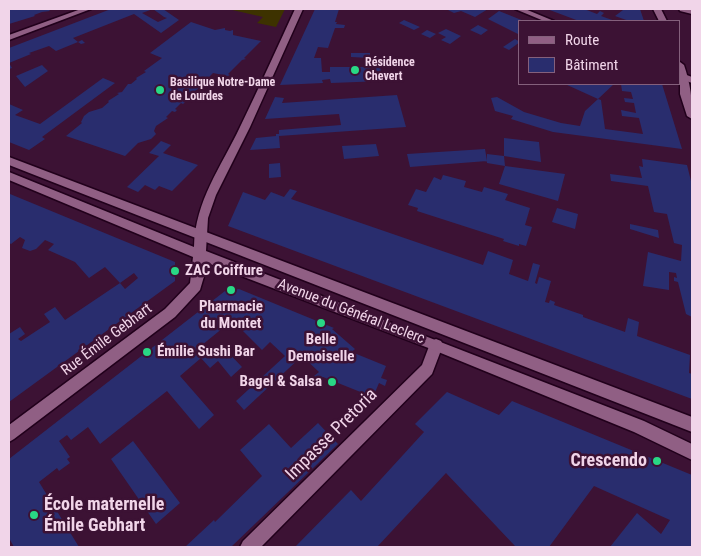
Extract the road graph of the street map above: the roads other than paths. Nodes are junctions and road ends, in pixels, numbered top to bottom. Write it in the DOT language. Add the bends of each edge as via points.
graph roads {
  1 [pos="86,9"];
  2 [pos="299,9"];
  3 [pos="519,9"];
  4 [pos="683,9"];
  5 [pos="692,12"];
  6 [pos="547,20"];
  7 [pos="9,38"];
  8 [pos="685,78"];
  9 [pos="692,116"];
  10 [pos="9,161"];
  11 [pos="9,176"];
  12 [pos="200,236"];
  13 [pos="200,254"];
  14 [pos="441,328"];
  15 [pos="436,345"];
  16 [pos="692,424"];
  17 [pos="9,434"];
  18 [pos="692,452"];
  19 [pos="249,547"];
  1 -- 7 [label="street"];
  2 -- 12 [label="street, Rue Émile Gebhart" via="210,195"];
  3 -- 6 [label="street"];
  4 -- 5 [label="street"];
  8 -- 9 [label="street" via="685,94"];
  10 -- 12 [label="street"];
  11 -- 13 [label="street, Avenue du Général Leclerc"];
  12 -- 13 [label="street, Rue Émile Gebhart"];
  12 -- 14 [label="street"];
  13 -- 15 [label="street, Avenue du Général Leclerc"];
  13 -- 17 [label="street, Rue Émile Gebhart" via="196,286 187,297"];
  14 -- 15 [label="street, Impasse Pretoria"];
  14 -- 16 [label="street"];
  15 -- 18 [label="street, Avenue du Général Leclerc" via="639,426"];
  15 -- 19 [label="street, Impasse Pretoria" via="427,369"];
}
